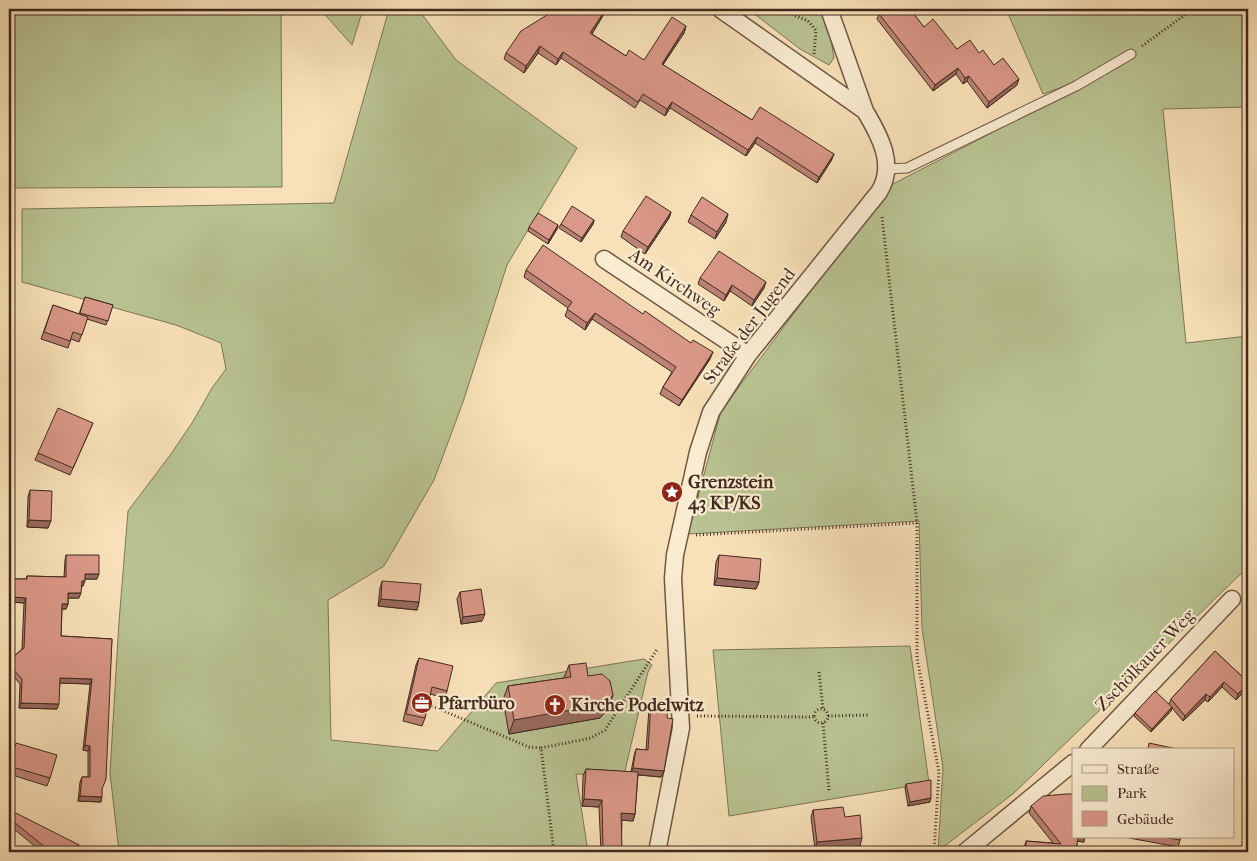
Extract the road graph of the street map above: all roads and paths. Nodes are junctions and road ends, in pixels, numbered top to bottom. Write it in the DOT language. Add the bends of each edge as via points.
graph roads {
  1 [pos="720,9"];
  2 [pos="778,9"];
  3 [pos="828,9"];
  4 [pos="1193,9"];
  5 [pos="1131,54"];
  6 [pos="813,75"];
  7 [pos="864,111"];
  8 [pos="888,170"];
  9 [pos="879,192"];
  10 [pos="604,259"];
  11 [pos="748,355"];
  12 [pos="918,523"];
  13 [pos="680,536"];
  14 [pos="1232,599"];
  15 [pos="660,646"];
  16 [pos="819,672"];
  17 [pos="432,706"];
  18 [pos="823,709"];
  19 [pos="870,715"];
  20 [pos="682,716"];
  21 [pos="828,716"];
  22 [pos="813,717"];
  23 [pos="823,723"];
  24 [pos="541,748"];
  25 [pos="1090,748"];
  26 [pos="1072,764"];
  27 [pos="829,791"];
  28 [pos="554,852"];
  29 [pos="657,852"];
  30 [pos="934,852"];
  31 [pos="964,852"];
  1 -- 6 [label="street"];
  2 -- 6 [label="path" via="808,21 816,30"];
  3 -- 7 [label="street"];
  4 -- 5 [label="path"];
  5 -- 8 [label="lane" via="1076,86 907,168"];
  6 -- 7 [label="street"];
  7 -- 8 [label="street" via="875,128"];
  8 -- 9 [label="street, Straße der Jugend"];
  9 -- 11 [label="street, Straße der Jugend"];
  9 -- 12 [label="path"];
  10 -- 11 [label="street, Am Kirchweg"];
  11 -- 13 [label="street, Straße der Jugend" via="711,412"];
  12 -- 13 [label="path"];
  12 -- 30 [label="path" via="918,658 939,772"];
  13 -- 20 [label="street, Straße der Jugend" via="673,578"];
  14 -- 25 [label="street, Zschölkauer Weg"];
  15 -- 24 [label="path" via="605,730 591,738"];
  16 -- 18 [label="path"];
  17 -- 24 [label="path" via="529,747"];
  18 -- 21 [label="path"];
  18 -- 22 [label="path" via="816,710"];
  19 -- 21 [label="path"];
  20 -- 22 [label="path"];
  20 -- 29 [label="street, Straße der Jugend"];
  21 -- 23 [label="path"];
  22 -- 23 [label="path" via="818,723"];
  23 -- 27 [label="path"];
  24 -- 28 [label="path"];
  26 -- 31 [label="street"];
}
